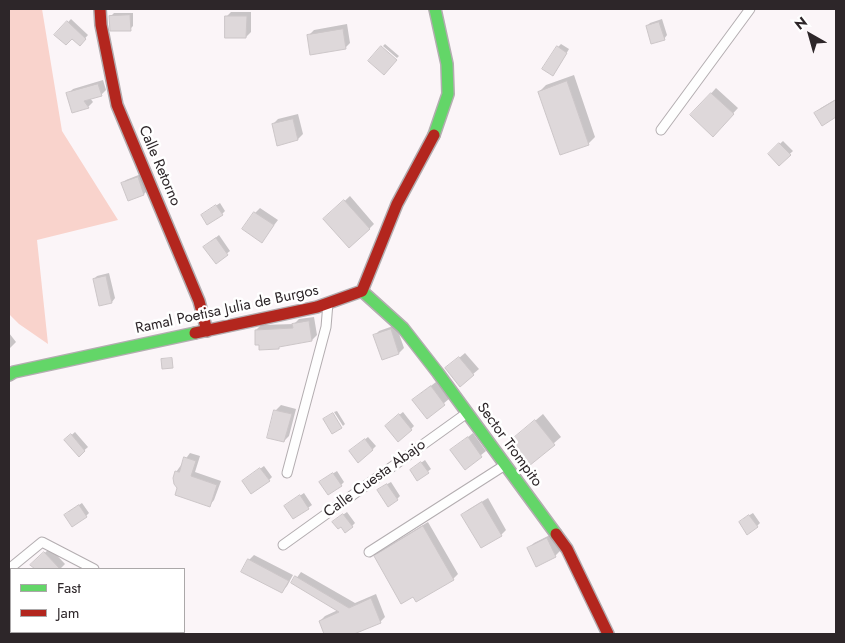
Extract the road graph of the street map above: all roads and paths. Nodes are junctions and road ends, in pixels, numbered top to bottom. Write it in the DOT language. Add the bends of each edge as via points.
graph roads {
  1 [pos="100,9"];
  2 [pos="435,9"];
  3 [pos="750,9"];
  4 [pos="661,130"];
  5 [pos="362,291"];
  6 [pos="328,303"];
  7 [pos="207,331"];
  8 [pos="9,375"];
  9 [pos="467,413"];
  10 [pos="506,465"];
  11 [pos="287,474"];
  12 [pos="283,545"];
  13 [pos="369,552"];
  14 [pos="10,568"];
  15 [pos="92,568"];
  16 [pos="608,634"];
  1 -- 7 [label="street, Calle Retorno" via="117,105 199,301"];
  2 -- 5 [label="street" via="447,64 448,94 433,139 397,204"];
  3 -- 4 [label="street"];
  5 -- 6 [label="street, Ramal Poetisa Julia de Burgos"];
  5 -- 9 [label="street, Sector Trompito" via="402,328"];
  6 -- 7 [label="street, Ramal Poetisa Julia de Burgos"];
  6 -- 11 [label="street" via="326,326"];
  7 -- 8 [label="street, Ramal Poetisa Julia de Burgos"];
  9 -- 10 [label="street, Sector Trompito"];
  9 -- 12 [label="street, Calle Cuesta Abajo"];
  10 -- 13 [label="street"];
  10 -- 16 [label="street, Sector Trompito" via="567,549"];
  14 -- 15 [label="street" via="42,542"];
}
